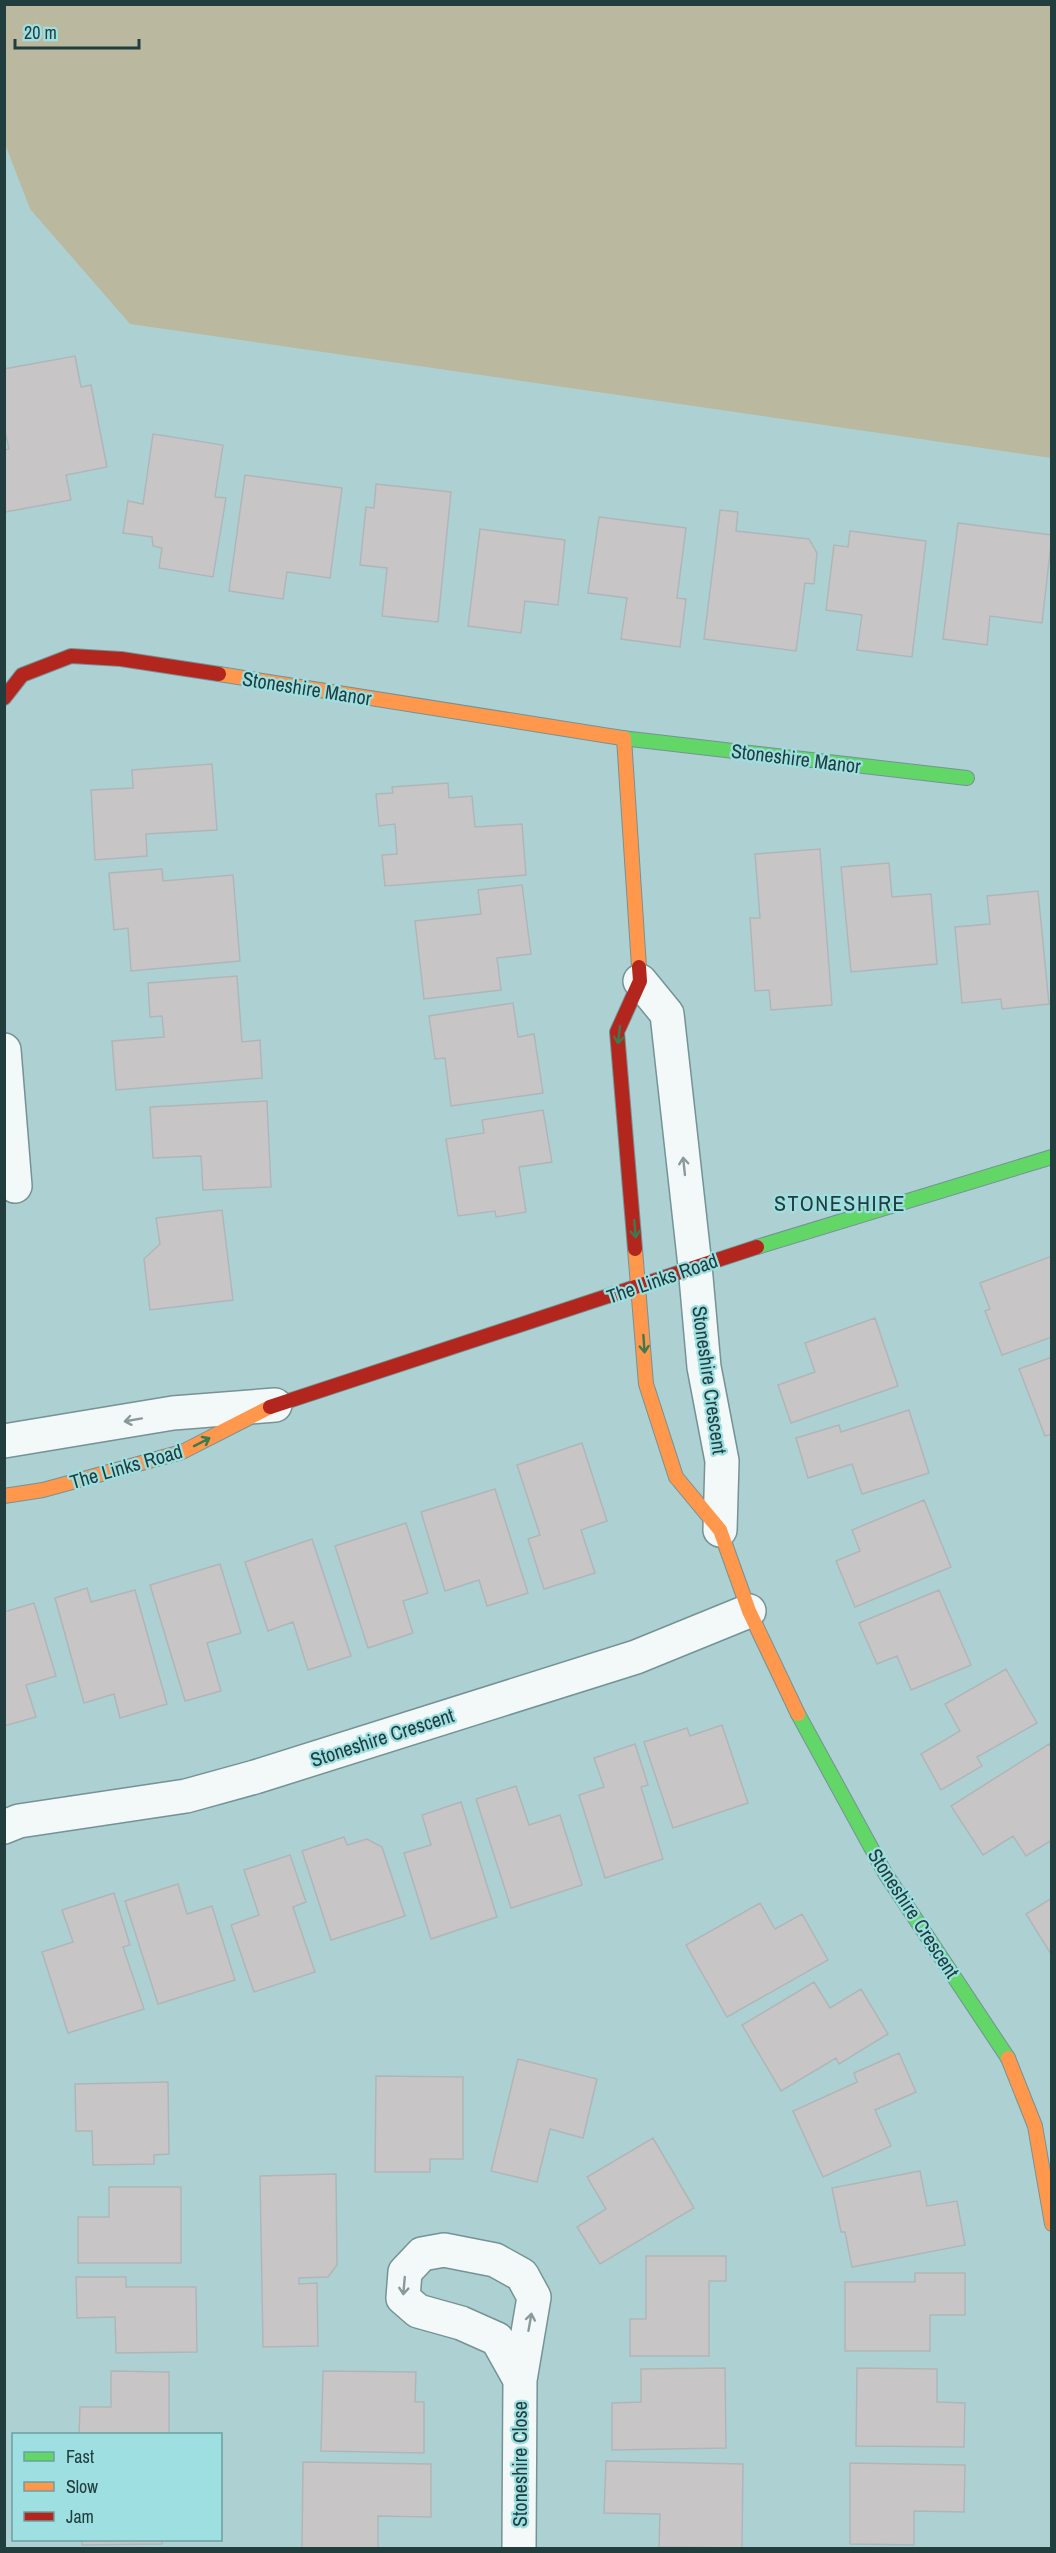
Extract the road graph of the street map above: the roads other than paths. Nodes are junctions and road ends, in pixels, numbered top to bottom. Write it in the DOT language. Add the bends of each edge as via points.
graph roads {
  1 [pos="4,698"];
  2 [pos="624,738"];
  3 [pos="967,778"];
  4 [pos="640,981"];
  5 [pos="4,1050"];
  6 [pos="1052,1157"];
  7 [pos="15,1186"];
  8 [pos="695,1266"];
  9 [pos="640,1286"];
  10 [pos="275,1405"];
  11 [pos="4,1441"];
  12 [pos="4,1496"];
  13 [pos="720,1530"];
  14 [pos="749,1611"];
  15 [pos="4,1827"];
  16 [pos="1052,2224"];
  17 [pos="520,2380"];
  18 [pos="519,2548"];
  1 -- 2 [label="street, Stoneshire Manor" via="22,675 70,656 121,659"];
  2 -- 3 [label="street, Stoneshire Manor"];
  2 -- 4 [label="street"];
  8 -- 4 [label="street, one-way" via="667,1014"];
  4 -- 9 [label="street, one-way" via="617,1032"];
  5 -- 7 [label="street"];
  6 -- 8 [label="street, The Links Road"];
  8 -- 9 [label="street, The Links Road"];
  8 -- 13 [label="street, Stoneshire Crescent" via="704,1367 722,1461"];
  9 -- 10 [label="street, The Links Road"];
  9 -- 13 [label="street, Stoneshire Crescent, one-way" via="646,1384 676,1477"];
  10 -- 11 [label="street, The Links Road, one-way" via="173,1413"];
  12 -- 10 [label="street, The Links Road, one-way" via="43,1490 182,1452"];
  13 -- 14 [label="street, Stoneshire Crescent"];
  14 -- 15 [label="street, Stoneshire Crescent" via="636,1657 255,1777 186,1796 19,1821"];
  14 -- 16 [label="street, Stoneshire Crescent" via="786,1691 885,1873 1012,2064 1035,2126"];
  17 -- 17 [label="street, Stoneshire Close, one-way" via="534,2296 522,2275 495,2260 444,2250 422,2254 405,2272 403,2298 418,2311 461,2323 497,2339"];
  17 -- 18 [label="street, Stoneshire Close"];
}
